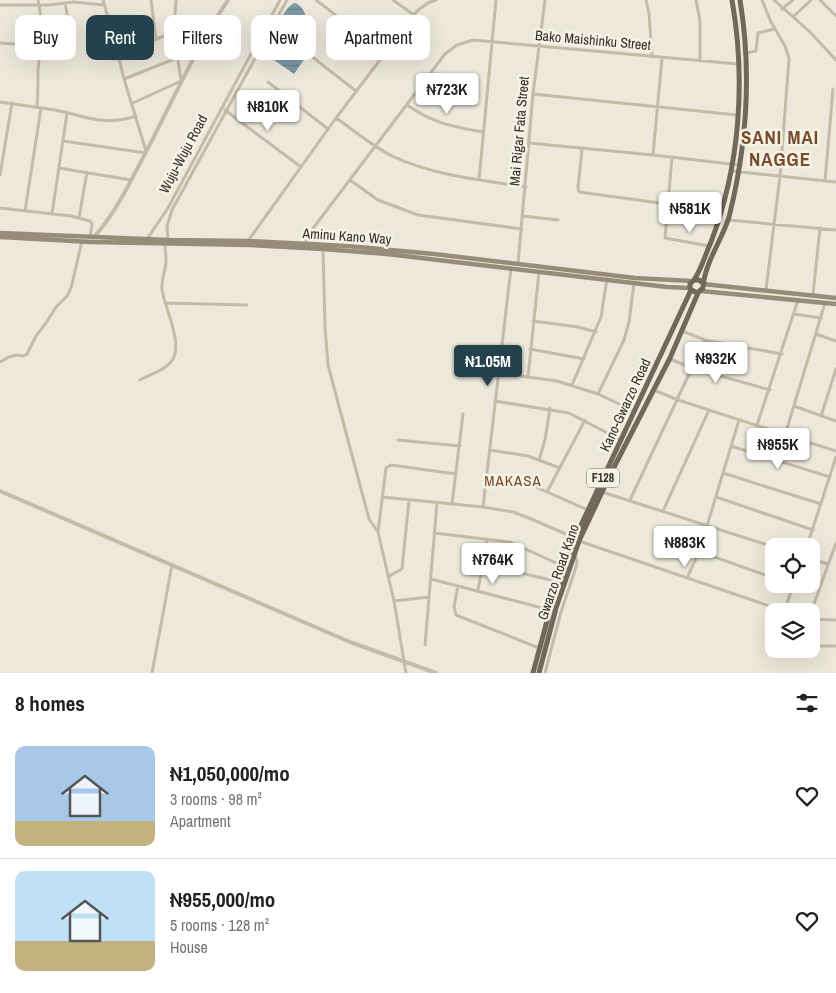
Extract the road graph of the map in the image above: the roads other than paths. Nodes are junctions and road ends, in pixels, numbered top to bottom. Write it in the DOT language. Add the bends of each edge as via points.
graph roads {
  1 [pos="103,0"];
  2 [pos="151,0"];
  3 [pos="176,0"];
  4 [pos="226,0"];
  5 [pos="280,0"];
  6 [pos="287,0"];
  7 [pos="316,0"];
  8 [pos="394,0"];
  9 [pos="436,0"];
  10 [pos="496,0"];
  11 [pos="545,0"];
  12 [pos="646,0"];
  13 [pos="696,0"];
  14 [pos="732,0"];
  15 [pos="740,0"];
  16 [pos="762,0"];
  17 [pos="774,0"];
  18 [pos="793,0"];
  19 [pos="811,0"];
  20 [pos="820,0"];
  21 [pos="78,1"];
  22 [pos="39,2"];
  23 [pos="65,3"];
  24 [pos="0,5"];
  25 [pos="104,5"];
  26 [pos="782,9"];
  27 [pos="40,15"];
  28 [pos="67,15"];
  29 [pos="107,15"];
  30 [pos="152,15"];
  31 [pos="175,15"];
  32 [pos="217,15"];
  33 [pos="336,15"];
  34 [pos="414,15"];
  35 [pos="836,16"];
  36 [pos="793,17"];
  37 [pos="154,26"];
  38 [pos="775,29"];
  39 [pos="164,36"];
  40 [pos="156,39"];
  41 [pos="492,42"];
  42 [pos="0,43"];
  43 [pos="15,44"];
  44 [pos="539,47"];
  45 [pos="746,53"];
  46 [pos="652,57"];
  47 [pos="662,58"];
  48 [pos="39,60"];
  49 [pos="118,60"];
  50 [pos="172,60"];
  51 [pos="177,60"];
  52 [pos="193,60"];
  53 [pos="316,60"];
  54 [pos="380,60"];
  55 [pos="836,60"];
  56 [pos="700,61"];
  57 [pos="740,65"];
  58 [pos="124,79"];
  59 [pos="182,82"];
  60 [pos="268,82"];
  61 [pos="833,89"];
  62 [pos="356,91"];
  63 [pos="533,94"];
  64 [pos="0,102"];
  65 [pos="12,104"];
  66 [pos="133,104"];
  67 [pos="407,105"];
  68 [pos="658,106"];
  69 [pos="39,108"];
  70 [pos="225,110"];
  71 [pos="67,113"];
  72 [pos="737,115"];
  73 [pos="136,116"];
  74 [pos="336,118"];
  75 [pos="328,129"];
  76 [pos="483,132"];
  77 [pos="63,141"];
  78 [pos="529,143"];
  79 [pos="375,146"];
  80 [pos="582,149"];
  81 [pos="146,152"];
  82 [pos="653,155"];
  83 [pos="672,157"];
  84 [pos="732,164"];
  85 [pos="740,165"];
  86 [pos="1,167"];
  87 [pos="300,167"];
  88 [pos="59,168"];
  89 [pos="731,171"];
  90 [pos="87,172"];
  91 [pos="739,172"];
  92 [pos="0,175"];
  93 [pos="780,176"];
  94 [pos="131,180"];
  95 [pos="350,180"];
  96 [pos="479,180"];
  97 [pos="825,180"];
  98 [pos="836,182"];
  99 [pos="526,187"];
  100 [pos="667,204"];
  101 [pos="0,208"];
  102 [pos="25,211"];
  103 [pos="52,214"];
  104 [pos="523,216"];
  105 [pos="78,218"];
  106 [pos="558,220"];
  107 [pos="728,220"];
  108 [pos="773,225"];
  109 [pos="820,228"];
  110 [pos="522,229"];
  111 [pos="836,230"];
  112 [pos="0,233"];
  113 [pos="0,237"];
  114 [pos="92,238"];
  115 [pos="147,239"];
  116 [pos="248,240"];
  117 [pos="82,241"];
  118 [pos="167,242"];
  119 [pos="305,244"];
  120 [pos="709,246"];
  121 [pos="334,248"];
  122 [pos="323,249"];
  123 [pos="518,264"];
  124 [pos="500,265"];
  125 [pos="511,268"];
  126 [pos="539,272"];
  127 [pos="575,273"];
  128 [pos="607,279"];
  129 [pos="693,281"];
  130 [pos="634,282"];
  131 [pos="703,284"];
  132 [pos="691,289"];
  133 [pos="766,290"];
  134 [pos="699,292"];
  135 [pos="813,295"];
  136 [pos="836,298"];
  137 [pos="798,300"];
  138 [pos="165,304"];
  139 [pos="825,304"];
  140 [pos="836,304"];
  141 [pos="247,305"];
  142 [pos="794,314"];
  143 [pos="821,318"];
  144 [pos="533,321"];
  145 [pos="682,331"];
  146 [pos="596,332"];
  147 [pos="816,334"];
  148 [pos="705,340"];
  149 [pos="836,341"];
  150 [pos="530,349"];
  151 [pos="782,354"];
  152 [pos="670,358"];
  153 [pos="584,359"];
  154 [pos="0,362"];
  155 [pos="692,368"];
  156 [pos="836,368"];
  157 [pos="498,373"];
  158 [pos="528,378"];
  159 [pos="140,380"];
  160 [pos="572,385"];
  161 [pos="654,389"];
  162 [pos="770,390"];
  163 [pos="598,394"];
  164 [pos="678,400"];
  165 [pos="495,401"];
  166 [pos="794,406"];
  167 [pos="550,408"];
  168 [pos="710,410"];
  169 [pos="634,411"];
  170 [pos="463,414"];
  171 [pos="821,416"];
  172 [pos="584,420"];
  173 [pos="739,420"];
  174 [pos="836,421"];
  175 [pos="757,425"];
  176 [pos="785,435"];
  177 [pos="398,440"];
  178 [pos="621,440"];
  179 [pos="460,446"];
  180 [pos="731,446"];
  181 [pos="490,450"];
  182 [pos="836,451"];
  183 [pos="836,457"];
  184 [pos="539,460"];
  185 [pos="560,468"];
  186 [pos="723,473"];
  187 [pos="456,474"];
  188 [pos="487,476"];
  189 [pos="830,477"];
  190 [pos="0,491"];
  191 [pos="547,492"];
  192 [pos="602,492"];
  193 [pos="382,497"];
  194 [pos="716,497"];
  195 [pos="409,500"];
  196 [pos="630,500"];
  197 [pos="437,503"];
  198 [pos="452,504"];
  199 [pos="822,504"];
  200 [pos="483,508"];
  201 [pos="588,510"];
  202 [pos="663,510"];
  203 [pos="707,526"];
  204 [pos="813,530"];
  205 [pos="378,532"];
  206 [pos="434,533"];
  207 [pos="810,538"];
  208 [pos="487,540"];
  209 [pos="577,540"];
  210 [pos="836,543"];
  211 [pos="765,544"];
  212 [pos="575,553"];
  213 [pos="820,562"];
  214 [pos="482,564"];
  215 [pos="828,564"];
  216 [pos="172,565"];
  217 [pos="565,567"];
  218 [pos="765,575"];
  219 [pos="389,576"];
  220 [pos="687,578"];
  221 [pos="431,579"];
  222 [pos="559,582"];
  223 [pos="458,586"];
  224 [pos="478,590"];
  225 [pos="429,597"];
  226 [pos="394,601"];
  227 [pos="814,603"];
  228 [pos="765,605"];
  229 [pos="550,610"];
  230 [pos="820,619"];
  231 [pos="836,620"];
  232 [pos="425,645"];
  233 [pos="820,646"];
  234 [pos="836,646"];
  235 [pos="539,648"];
  236 [pos="404,662"];
  237 [pos="152,673"];
  238 [pos="406,673"];
  239 [pos="436,673"];
  240 [pos="533,673"];
  241 [pos="539,673"];
  242 [pos="545,673"];
  1 -- 25 [label="street"];
  2 -- 30 [label="street"];
  3 -- 31 [label="street"];
  4 -- 32 [label="street"];
  5 -- 115 [label="street, Wuju-Wuju Road" via="168,208"];
  6 -- 70 [label="street, Wuju-Wuju Road"];
  7 -- 33 [label="street"];
  8 -- 34 [label="street"];
  9 -- 34 [label="street"];
  10 -- 41 [label="street"];
  11 -- 44 [label="street, Mai Rigar Fata Street"];
  12 -- 46 [label="street"];
  13 -- 56 [label="street" via="700,21"];
  14 -- 57 [label="main road, F128"];
  15 -- 45 [label="main road, F128"];
  16 -- 38 [label="street"];
  17 -- 26 [label="street"];
  18 -- 26 [label="street"];
  19 -- 36 [label="street"];
  20 -- 35 [label="street"];
  21 -- 23 [label="street"];
  21 -- 25 [label="street"];
  22 -- 23 [label="street"];
  22 -- 24 [label="street"];
  22 -- 27 [label="street"];
  23 -- 28 [label="street"];
  25 -- 29 [label="street"];
  26 -- 36 [label="street"];
  36 -- 55 [label="street"];
  37 -- 40 [label="street"];
  38 -- 45 [label="street" via="758,33 756,51"];
  38 -- 93 [label="street" via="788,59"];
  39 -- 40 [label="street"];
  41 -- 44 [label="street, Bako Maishinku Street"];
  41 -- 67 [label="street, Bako Maishinku Street" via="473,40 456,45 445,54"];
  41 -- 76 [label="street"];
  42 -- 43 [label="street"];
  44 -- 46 [label="street, Bako Maishinku Street"];
  44 -- 63 [label="street, Mai Rigar Fata Street"];
  45 -- 85 [label="main road, F128" via="747,99"];
  46 -- 47 [label="street, Bako Maishinku Street"];
  47 -- 56 [label="street, Bako Maishinku Street"];
  47 -- 68 [label="street"];
  48 -- 69 [label="street"];
  49 -- 58 [label="street"];
  50 -- 58 [label="street"];
  51 -- 59 [label="street"];
  52 -- 59 [label="street"];
  53 -- 62 [label="street"];
  54 -- 62 [label="street"];
  56 -- 57 [label="street, Bako Maishinku Street"];
  57 -- 72 [label="main road, F128"];
  58 -- 66 [label="street"];
  59 -- 66 [label="street"];
  59 -- 81 [label="street"];
  60 -- 75 [label="street"];
  61 -- 97 [label="street"];
  62 -- 74 [label="street"];
  63 -- 68 [label="street"];
  63 -- 78 [label="street, Mai Rigar Fata Street"];
  64 -- 65 [label="street"];
  65 -- 69 [label="street"];
  65 -- 86 [label="street"];
  66 -- 73 [label="street"];
  67 -- 76 [label="street" via="423,116 452,127"];
  67 -- 79 [label="street, Bako Maishinku Street"];
  68 -- 72 [label="street"];
  68 -- 82 [label="street"];
  69 -- 71 [label="street"];
  69 -- 102 [label="street"];
  70 -- 87 [label="street"];
  70 -- 118 [label="street, Wuju-Wuju Road" via="168,217"];
  71 -- 73 [label="street" via="112,122"];
  71 -- 77 [label="street"];
  72 -- 84 [label="main road, F128"];
  73 -- 81 [label="street"];
  74 -- 75 [label="street"];
  74 -- 79 [label="street"];
  75 -- 87 [label="street"];
  76 -- 96 [label="street"];
  77 -- 81 [label="street"];
  77 -- 88 [label="street"];
  78 -- 80 [label="street"];
  78 -- 99 [label="street, Mai Rigar Fata Street"];
  79 -- 95 [label="street, Bako Maishinku Street"];
  79 -- 96 [label="street" via="418,166 446,175"];
  80 -- 82 [label="street"];
  80 -- 100 [label="street" via="579,192"];
  81 -- 94 [label="street"];
  82 -- 83 [label="street"];
  83 -- 84 [label="street"];
  83 -- 100 [label="street"];
  84 -- 85 [label="street"];
  84 -- 89 [label="main road, F128"];
  85 -- 91 [label="main road, F128"];
  86 -- 92 [label="street"];
  87 -- 116 [label="street"];
  88 -- 90 [label="street"];
  88 -- 103 [label="street"];
  89 -- 91 [label="street"];
  89 -- 120 [label="main road, F128" via="726,197"];
  90 -- 94 [label="street"];
  90 -- 105 [label="street"];
  91 -- 93 [label="street"];
  91 -- 107 [label="main road, F128"];
  93 -- 97 [label="street"];
  93 -- 108 [label="street"];
  94 -- 114 [label="street" via="103,228"];
  95 -- 110 [label="street" via="378,200 418,215"];
  95 -- 119 [label="street, Bako Maishinku Street" via="308,235"];
  96 -- 99 [label="street"];
  97 -- 98 [label="street"];
  99 -- 104 [label="street, Mai Rigar Fata Street"];
  100 -- 120 [label="street" via="665,238"];
  101 -- 102 [label="street"];
  102 -- 103 [label="street"];
  103 -- 105 [label="street"];
  104 -- 106 [label="street"];
  104 -- 110 [label="street, Mai Rigar Fata Street"];
  105 -- 114 [label="street" via="90,221"];
  107 -- 108 [label="street"];
  107 -- 131 [label="main road, F128"];
  108 -- 109 [label="street"];
  108 -- 133 [label="street"];
  109 -- 111 [label="street"];
  109 -- 135 [label="street"];
  110 -- 123 [label="street, Mai Rigar Fata Street"];
  112 -- 114 [label="main road, Aminu Kano Way"];
  113 -- 117 [label="main road, Aminu Kano Way"];
  114 -- 115 [label="main road, Aminu Kano Way"];
  115 -- 118 [label="main road, Aminu Kano Way"];
  116 -- 118 [label="main road, Aminu Kano Way"];
  116 -- 119 [label="main road, Aminu Kano Way"];
  117 -- 118 [label="main road, Aminu Kano Way"];
  117 -- 154 [label="street" via="67,296 36,336 27,354"];
  118 -- 122 [label="main road, Aminu Kano Way"];
  118 -- 138 [label="street, Wuju-Wuju Road" via="162,288"];
  119 -- 121 [label="main road, Aminu Kano Way"];
  120 -- 129 [label="main road, F128"];
  121 -- 122 [label="main road, Aminu Kano Way"];
  121 -- 124 [label="main road, Aminu Kano Way" via="407,252"];
  122 -- 205 [label="street" via="328,364 370,519"];
  123 -- 124 [label="main road, Aminu Kano Way"];
  123 -- 127 [label="main road, Aminu Kano Way"];
  124 -- 125 [label="main road, Aminu Kano Way"];
  125 -- 126 [label="main road, Aminu Kano Way"];
  125 -- 157 [label="street"];
  126 -- 127 [label="main road, Aminu Kano Way"];
  126 -- 144 [label="street"];
  127 -- 128 [label="main road, Aminu Kano Way"];
  127 -- 129 [label="main road, Aminu Kano Way"];
  128 -- 130 [label="main road, Aminu Kano Way"];
  128 -- 146 [label="street"];
  129 -- 131 [label="main road" via="699,280"];
  129 -- 132 [label="main road, F128"];
  130 -- 132 [label="main road, Aminu Kano Way"];
  130 -- 163 [label="street" via="624,340"];
  131 -- 133 [label="main road"];
  131 -- 134 [label="main road, F128"];
  132 -- 134 [label="main road"];
  132 -- 169 [label="main road, Kano-Gwarzo Road / F128"];
  133 -- 135 [label="main road"];
  134 -- 137 [label="main road"];
  134 -- 145 [label="main road, Gwarzo Road Kano / F128"];
  135 -- 136 [label="main road"];
  137 -- 139 [label="main road"];
  137 -- 142 [label="street"];
  138 -- 141 [label="street"];
  138 -- 159 [label="street, Wuju-Wuju Road" via="171,320 175,356 164,368"];
  139 -- 140 [label="main road"];
  139 -- 143 [label="street"];
  142 -- 143 [label="street"];
  142 -- 151 [label="street"];
  143 -- 147 [label="street"];
  144 -- 146 [label="street"];
  144 -- 150 [label="street"];
  145 -- 148 [label="street"];
  145 -- 152 [label="main road, Gwarzo Road Kano / F128"];
  146 -- 153 [label="street"];
  147 -- 149 [label="street"];
  147 -- 166 [label="street"];
  148 -- 151 [label="street"];
  148 -- 155 [label="street"];
  150 -- 153 [label="street"];
  150 -- 158 [label="street"];
  151 -- 162 [label="street"];
  152 -- 155 [label="street"];
  152 -- 161 [label="main road, Gwarzo Road Kano / F128"];
  153 -- 160 [label="street"];
  155 -- 162 [label="street"];
  155 -- 164 [label="street"];
  156 -- 171 [label="street"];
  157 -- 158 [label="street"];
  157 -- 165 [label="street"];
  158 -- 160 [label="street"];
  160 -- 163 [label="street"];
  161 -- 164 [label="street"];
  161 -- 192 [label="main road, Gwarzo Road Kano / F128"];
  162 -- 175 [label="street"];
  163 -- 169 [label="street"];
  164 -- 168 [label="street"];
  164 -- 196 [label="street"];
  165 -- 167 [label="street"];
  165 -- 181 [label="street"];
  166 -- 171 [label="street"];
  166 -- 176 [label="street"];
  167 -- 172 [label="street" via="569,412"];
  167 -- 184 [label="street"];
  168 -- 173 [label="street"];
  168 -- 202 [label="street"];
  169 -- 178 [label="main road, Kano-Gwarzo Road / F128"];
  170 -- 179 [label="street"];
  171 -- 174 [label="street"];
  172 -- 178 [label="street"];
  172 -- 185 [label="street"];
  173 -- 175 [label="street"];
  173 -- 180 [label="street"];
  175 -- 176 [label="street"];
  176 -- 182 [label="street"];
  177 -- 179 [label="street"];
  178 -- 201 [label="main road, Kano-Gwarzo Road / F128"];
  179 -- 187 [label="street"];
  180 -- 186 [label="street"];
  180 -- 189 [label="street"];
  181 -- 184 [label="street"];
  181 -- 188 [label="street"];
  183 -- 189 [label="street"];
  184 -- 185 [label="street"];
  185 -- 191 [label="street"];
  186 -- 194 [label="street"];
  186 -- 199 [label="street"];
  187 -- 193 [label="street" via="388,465"];
  187 -- 198 [label="street"];
  188 -- 191 [label="street" via="520,480"];
  188 -- 200 [label="street"];
  189 -- 199 [label="street"];
  190 -- 216 [label="street"];
  191 -- 201 [label="street"];
  192 -- 196 [label="street"];
  192 -- 209 [label="main road, Gwarzo Road Kano / F128"];
  193 -- 195 [label="street"];
  193 -- 205 [label="street"];
  194 -- 203 [label="street"];
  194 -- 204 [label="street"];
  195 -- 197 [label="street"];
  195 -- 219 [label="street" via="402,569"];
  196 -- 202 [label="street"];
  197 -- 198 [label="street"];
  197 -- 206 [label="street"];
  198 -- 200 [label="street"];
  199 -- 204 [label="street"];
  200 -- 209 [label="street" via="513,512"];
  201 -- 209 [label="main road, Kano-Gwarzo Road / F128"];
  202 -- 203 [label="street"];
  203 -- 211 [label="street"];
  204 -- 207 [label="street"];
  205 -- 219 [label="street"];
  206 -- 208 [label="street"];
  206 -- 221 [label="street"];
  208 -- 214 [label="street"];
  208 -- 217 [label="street" via="518,545"];
  209 -- 212 [label="main road, Gwarzo Road Kano / F128"];
  209 -- 217 [label="main road, Kano-Gwarzo Road / F128"];
  209 -- 220 [label="street"];
  210 -- 215 [label="street"];
  212 -- 241 [label="main road, Gwarzo Road Kano / F128"];
  212 -- 242 [label="street" via="576,567"];
  213 -- 215 [label="street"];
  214 -- 222 [label="street"];
  214 -- 224 [label="street"];
  215 -- 227 [label="street"];
  216 -- 236 [label="street"];
  216 -- 237 [label="street"];
  217 -- 222 [label="main road, Kano-Gwarzo Road / F128"];
  218 -- 220 [label="street" via="703,553 694,558"];
  219 -- 226 [label="street"];
  220 -- 228 [label="street"];
  221 -- 223 [label="street"];
  221 -- 225 [label="street"];
  222 -- 229 [label="main road, Kano-Gwarzo Road / F128"];
  223 -- 224 [label="street"];
  223 -- 235 [label="street" via="454,606 456,615"];
  224 -- 229 [label="street"];
  225 -- 226 [label="street"];
  225 -- 232 [label="street"];
  226 -- 236 [label="street"];
  229 -- 235 [label="main road, Kano-Gwarzo Road / F128"];
  230 -- 231 [label="street"];
  233 -- 234 [label="street"];
  235 -- 240 [label="main road, Kano-Gwarzo Road / F128"];
  236 -- 238 [label="street"];
  236 -- 239 [label="street"];
}
